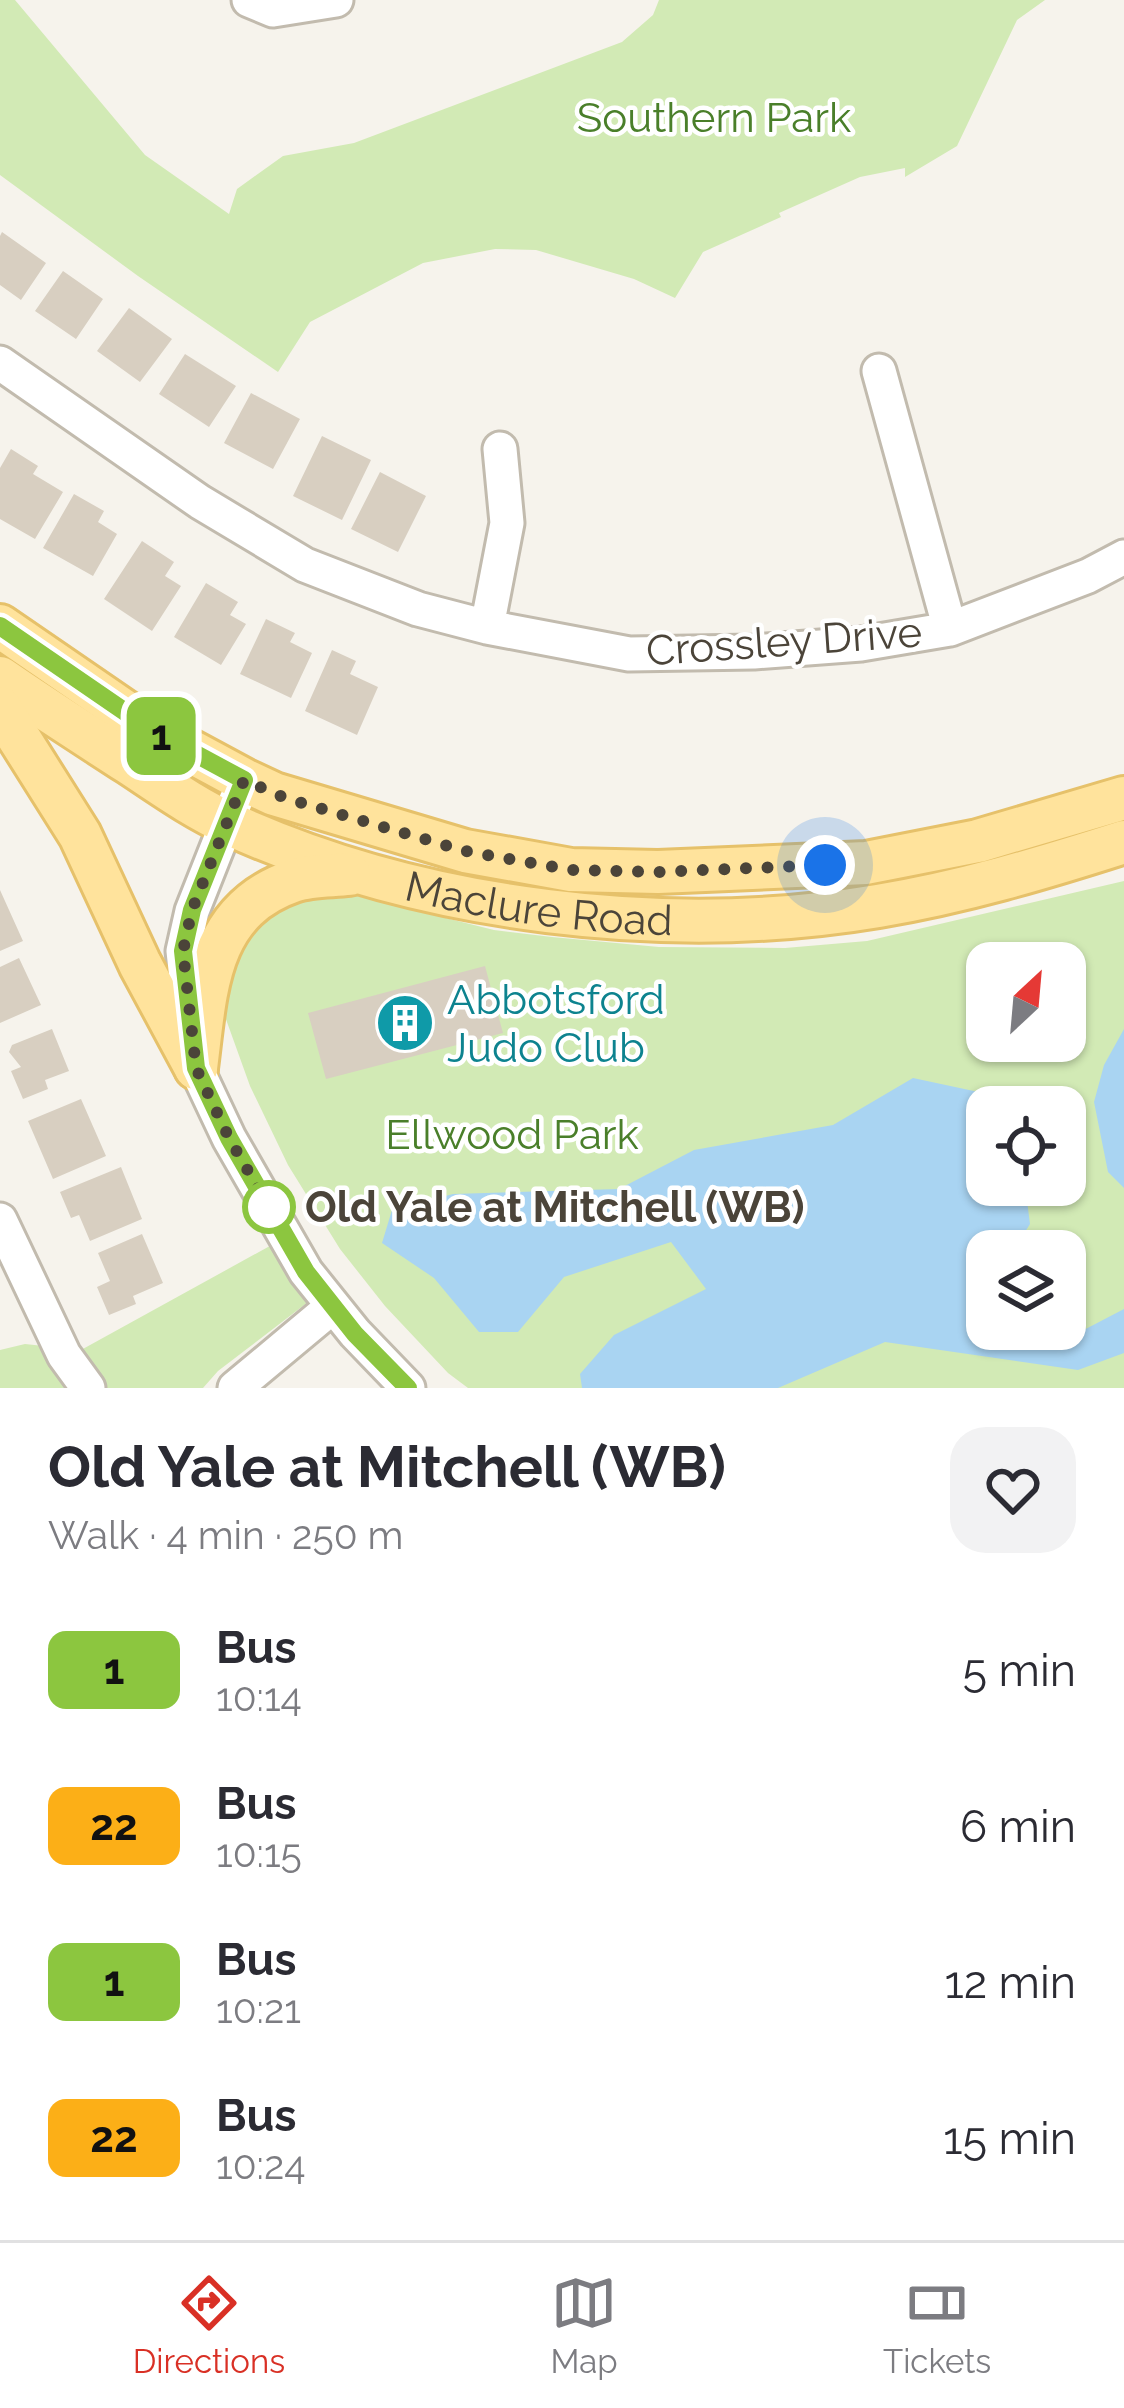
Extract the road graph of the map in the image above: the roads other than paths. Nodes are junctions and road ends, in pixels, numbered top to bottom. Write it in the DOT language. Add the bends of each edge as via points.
graph roads {
  1 [pos="249,0"];
  2 [pos="336,0"];
  3 [pos="0,363"];
  4 [pos="879,371"];
  5 [pos="500,448"];
  6 [pos="1124,556"];
  7 [pos="0,626"];
  8 [pos="487,627"];
  9 [pos="950,629"];
  10 [pos="0,678"];
  11 [pos="0,708"];
  12 [pos="244,780"];
  13 [pos="1124,798"];
  14 [pos="227,823"];
  15 [pos="1124,842"];
  16 [pos="356,873"];
  17 [pos="196,1068"];
  18 [pos="0,1220"];
  19 [pos="332,1307"];
  20 [pos="88,1388"];
  21 [pos="236,1388"];
  22 [pos="408,1388"];
  1 -- 2 [label="street" via="273,10"];
  3 -- 8 [label="street, Crossley Drive" via="305,565"];
  4 -- 9 [label="street"];
  5 -- 8 [label="street" via="507,523"];
  6 -- 9 [label="street, Crossley Drive"];
  7 -- 12 [label="main road, Maclure Road" via="153,731"];
  8 -- 9 [label="street, Crossley Drive" via="629,654 861,644"];
  10 -- 14 [label="main road, Maclure Road"];
  11 -- 17 [label="main road" via="80,835"];
  12 -- 13 [label="main road, Maclure Road" via="465,851 571,870 658,872 866,863 978,841"];
  12 -- 14 [label="street"];
  14 -- 16 [label="main road, Maclure Road"];
  14 -- 17 [label="street" via="183,951"];
  15 -- 16 [label="main road, Maclure Road" via="989,883 769,919 663,920 494,904"];
  16 -- 17 [label="main road" via="293,881 244,909 211,962"];
  17 -- 19 [label="street" via="240,1158"];
  18 -- 20 [label="street"];
  19 -- 21 [label="street"];
  19 -- 22 [label="street"];
}
